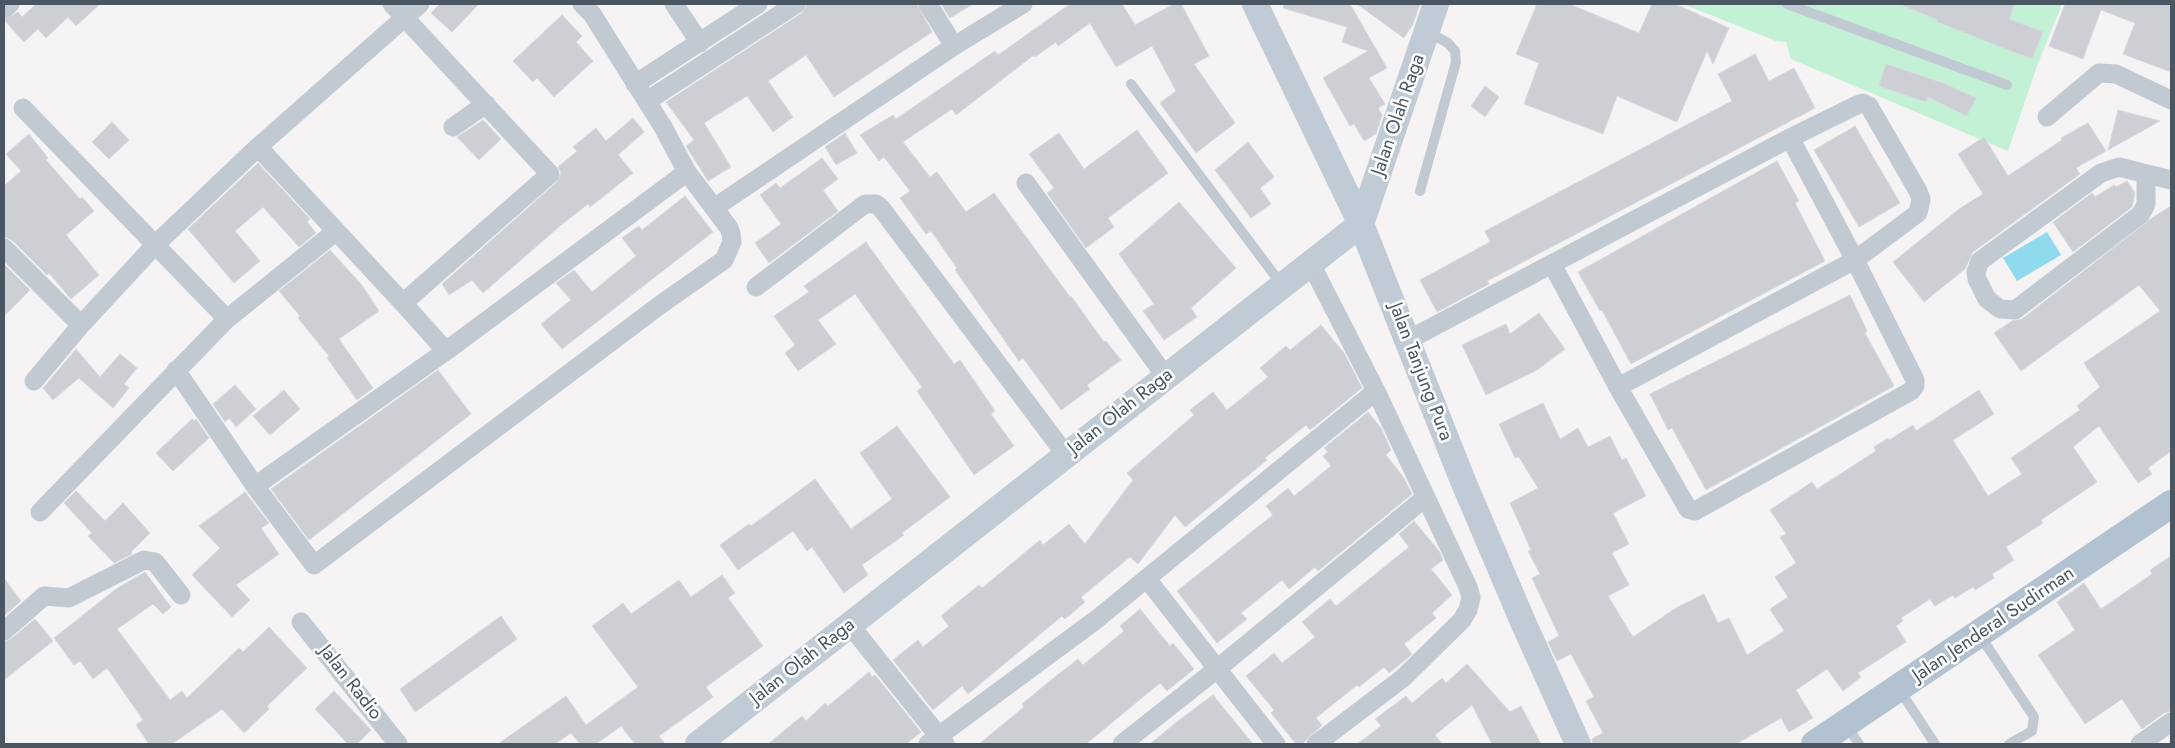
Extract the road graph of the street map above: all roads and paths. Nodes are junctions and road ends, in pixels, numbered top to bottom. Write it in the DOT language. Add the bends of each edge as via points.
graph roads {
  1 [pos="10,4"];
  2 [pos="420,4"];
  3 [pos="582,4"];
  4 [pos="674,4"];
  5 [pos="758,4"];
  6 [pos="796,4"];
  7 [pos="928,4"];
  8 [pos="1023,4"];
  9 [pos="1256,4"];
  10 [pos="1436,4"];
  11 [pos="1787,4"];
  12 [pos="4,10"];
  13 [pos="398,11"];
  14 [pos="1427,31"];
  15 [pos="700,43"];
  16 [pos="954,46"];
  17 [pos="634,84"];
  18 [pos="1131,84"];
  19 [pos="2007,85"];
  20 [pos="2171,100"];
  21 [pos="647,101"];
  22 [pos="486,104"];
  23 [pos="23,108"];
  24 [pos="2047,117"];
  25 [pos="453,127"];
  26 [pos="1790,138"];
  27 [pos="258,147"];
  28 [pos="687,172"];
  29 [pos="2146,174"];
  30 [pos="2171,180"];
  31 [pos="1026,183"];
  32 [pos="1420,191"];
  33 [pos="714,208"];
  34 [pos="1361,224"];
  35 [pos="335,232"];
  36 [pos="156,244"];
  37 [pos="4,248"];
  38 [pos="1855,260"];
  39 [pos="1311,264"];
  40 [pos="1552,264"];
  41 [pos="1282,286"];
  42 [pos="756,288"];
  43 [pos="403,303"];
  44 [pos="227,319"];
  45 [pos="81,325"];
  46 [pos="1408,340"];
  47 [pos="446,351"];
  48 [pos="176,370"];
  49 [pos="1166,377"];
  50 [pos="34,381"];
  51 [pos="1618,387"];
  52 [pos="1376,391"];
  53 [pos="1066,455"];
  54 [pos="255,486"];
  55 [pos="1426,497"];
  56 [pos="2171,504"];
  57 [pos="40,512"];
  58 [pos="1147,579"];
  59 [pos="181,595"];
  60 [pos="301,622"];
  61 [pos="850,625"];
  62 [pos="4,631"];
  63 [pos="1979,634"];
  64 [pos="1217,669"];
  65 [pos="1899,689"];
  66 [pos="2171,722"];
  67 [pos="1852,734"];
  68 [pos="937,741"];
  69 [pos="398,744"];
  70 [pos="698,744"];
  71 [pos="1122,744"];
  72 [pos="1276,744"];
  73 [pos="1316,744"];
  74 [pos="1578,744"];
  75 [pos="1815,744"];
  76 [pos="1935,744"];
  77 [pos="2008,744"];
  78 [pos="2140,744"];
  1 -- 12 [label="street"];
  2 -- 13 [label="street"];
  3 -- 17 [label="street" via="592,14"];
  4 -- 15 [label="street"];
  5 -- 15 [label="street"];
  6 -- 21 [label="street"];
  7 -- 16 [label="street"];
  8 -- 16 [label="street"];
  9 -- 34 [label="street, Jalan Tanjung Pura"];
  10 -- 14 [label="street, Jalan Olah Raga"];
  11 -- 19 [label="lane"];
  13 -- 22 [label="street"];
  13 -- 27 [label="street"];
  14 -- 32 [label="lane" via="1448,42 1455,51 1456,62"];
  14 -- 34 [label="street, Jalan Olah Raga"];
  15 -- 17 [label="street"];
  16 -- 33 [label="street"];
  17 -- 21 [label="street"];
  18 -- 41 [label="lane"];
  20 -- 24 [label="street" via="2116,74 2099,73"];
  21 -- 28 [label="street"];
  22 -- 25 [label="street"];
  22 -- 43 [label="street" via="550,174"];
  23 -- 36 [label="street"];
  26 -- 38 [label="street"];
  26 -- 38 [label="street" via="1863,103 1869,106 1918,191 1921,199 1918,213"];
  26 -- 40 [label="street"];
  27 -- 35 [label="street"];
  27 -- 36 [label="street"];
  28 -- 33 [label="street"];
  28 -- 47 [label="street"];
  29 -- 29 [label="street" via="2146,204 2141,214 2015,310 2000,308 1987,300 1977,279 1980,260 2101,174 2119,167"];
  29 -- 30 [label="street"];
  31 -- 49 [label="street"];
  33 -- 54 [label="street" via="731,234 732,242 724,260 683,287 314,565"];
  34 -- 39 [label="street, Jalan Olah Raga"];
  34 -- 46 [label="street, Jalan Tanjung Pura"];
  35 -- 43 [label="street"];
  35 -- 44 [label="street"];
  36 -- 44 [label="street"];
  36 -- 45 [label="street"];
  37 -- 45 [label="street"];
  38 -- 51 [label="street"];
  38 -- 51 [label="street" via="1915,380 1915,386 1695,511 1688,509"];
  39 -- 41 [label="street, Jalan Olah Raga"];
  39 -- 52 [label="street"];
  40 -- 46 [label="street"];
  40 -- 51 [label="street"];
  41 -- 49 [label="street, Jalan Olah Raga"];
  42 -- 53 [label="street" via="865,204 876,204"];
  43 -- 47 [label="street"];
  44 -- 48 [label="street"];
  45 -- 50 [label="street"];
  46 -- 74 [label="street, Jalan Tanjung Pura" via="1463,481"];
  47 -- 54 [label="street"];
  48 -- 54 [label="street"];
  48 -- 57 [label="street"];
  49 -- 53 [label="street, Jalan Olah Raga"];
  52 -- 55 [label="street"];
  52 -- 58 [label="street"];
  53 -- 61 [label="street, Jalan Olah Raga"];
  55 -- 64 [label="street"];
  55 -- 73 [label="street" via="1468,587 1471,597 1468,610 1462,620 1403,678"];
  56 -- 63 [label="main road, Jalan Jenderal Sudirman"];
  58 -- 64 [label="street"];
  58 -- 68 [label="street"];
  59 -- 62 [label="street" via="154,562 144,560 69,598 44,596"];
  60 -- 69 [label="street, Jalan Radio"];
  61 -- 68 [label="street"];
  61 -- 70 [label="street, Jalan Olah Raga"];
  63 -- 65 [label="main road, Jalan Jenderal Sudirman"];
  63 -- 77 [label="lane" via="2034,717 2032,731"];
  64 -- 71 [label="street"];
  64 -- 72 [label="street"];
  65 -- 67 [label="main road, Jalan Jenderal Sudirman"];
  65 -- 76 [label="lane"];
  66 -- 78 [label="street"];
  67 -- 75 [label="main road, Jalan Jenderal Sudirman"];
}
